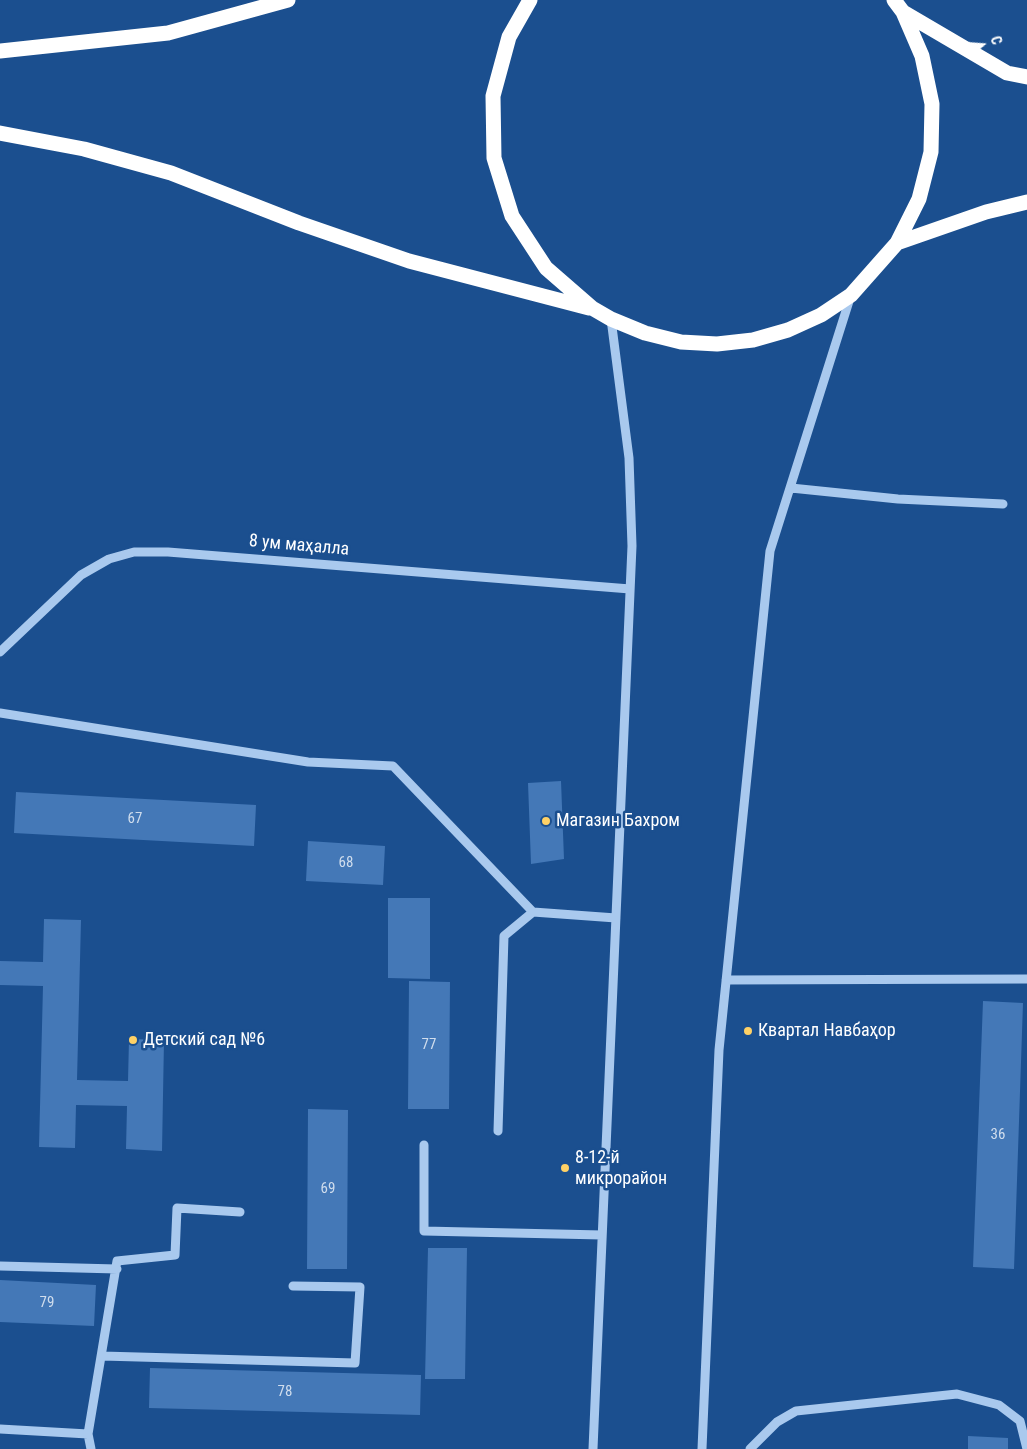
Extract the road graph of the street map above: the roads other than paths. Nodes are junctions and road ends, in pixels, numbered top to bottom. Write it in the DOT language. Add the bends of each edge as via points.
graph roads {
  1 [pos="288,0"];
  2 [pos="530,0"];
  3 [pos="898,6"];
  4 [pos="0,51"];
  5 [pos="1027,77"];
  6 [pos="0,133"];
  7 [pos="1027,202"];
  8 [pos="898,243"];
  9 [pos="851,295"];
  10 [pos="592,308"];
  11 [pos="612,320"];
  12 [pos="791,488"];
  13 [pos="1003,504"];
  14 [pos="630,589"];
  15 [pos="0,652"];
  16 [pos="0,713"];
  17 [pos="533,912"];
  18 [pos="616,918"];
  19 [pos="1027,979"];
  20 [pos="726,980"];
  21 [pos="498,1131"];
  22 [pos="424,1145"];
  23 [pos="240,1212"];
  24 [pos="602,1235"];
  25 [pos="0,1266"];
  26 [pos="117,1270"];
  27 [pos="293,1286"];
  28 [pos="102,1356"];
  29 [pos="0,1429"];
  30 [pos="88,1434"];
  31 [pos="91,1449"];
  32 [pos="593,1449"];
  33 [pos="702,1449"];
  34 [pos="750,1449"];
  35 [pos="1027,1449"];
  1 -- 4 [label="highway" via="168,32"];
  2 -- 10 [label="highway" via="508,37 493,96 494,158 512,216 541,261"];
  3 -- 5 [label="highway" via="1007,73"];
  3 -- 8 [label="highway" via="922,56 932,114 931,152 919,199"];
  6 -- 10 [label="highway" via="84,149 171,173 299,223 409,260"];
  7 -- 8 [label="highway" via="986,212"];
  8 -- 9 [label="highway"];
  9 -- 11 [label="highway" via="821,315 788,330 753,340 717,344 681,342"];
  9 -- 12 [label="street"];
  10 -- 11 [label="highway"];
  11 -- 14 [label="street" via="629,458"];
  12 -- 13 [label="street" via="898,499"];
  12 -- 20 [label="street" via="770,551"];
  14 -- 15 [label="street, 8 ум маҳалла" via="168,552 134,552 110,559 81,576"];
  14 -- 18 [label="street"];
  16 -- 17 [label="street" via="308,762 392,766"];
  17 -- 18 [label="street"];
  17 -- 21 [label="street" via="504,936"];
  18 -- 24 [label="street"];
  19 -- 20 [label="street"];
  20 -- 33 [label="street" via="719,1050"];
  22 -- 24 [label="street" via="424,1231"];
  23 -- 26 [label="street" via="177,1208 175,1255 117,1261"];
  24 -- 32 [label="street"];
  25 -- 26 [label="street"];
  26 -- 28 [label="street"];
  27 -- 28 [label="street" via="360,1287 355,1364"];
  28 -- 30 [label="street"];
  29 -- 30 [label="street"];
  30 -- 31 [label="street"];
  34 -- 35 [label="street" via="777,1422 796,1411 957,1394 999,1405 1020,1421"];
}
